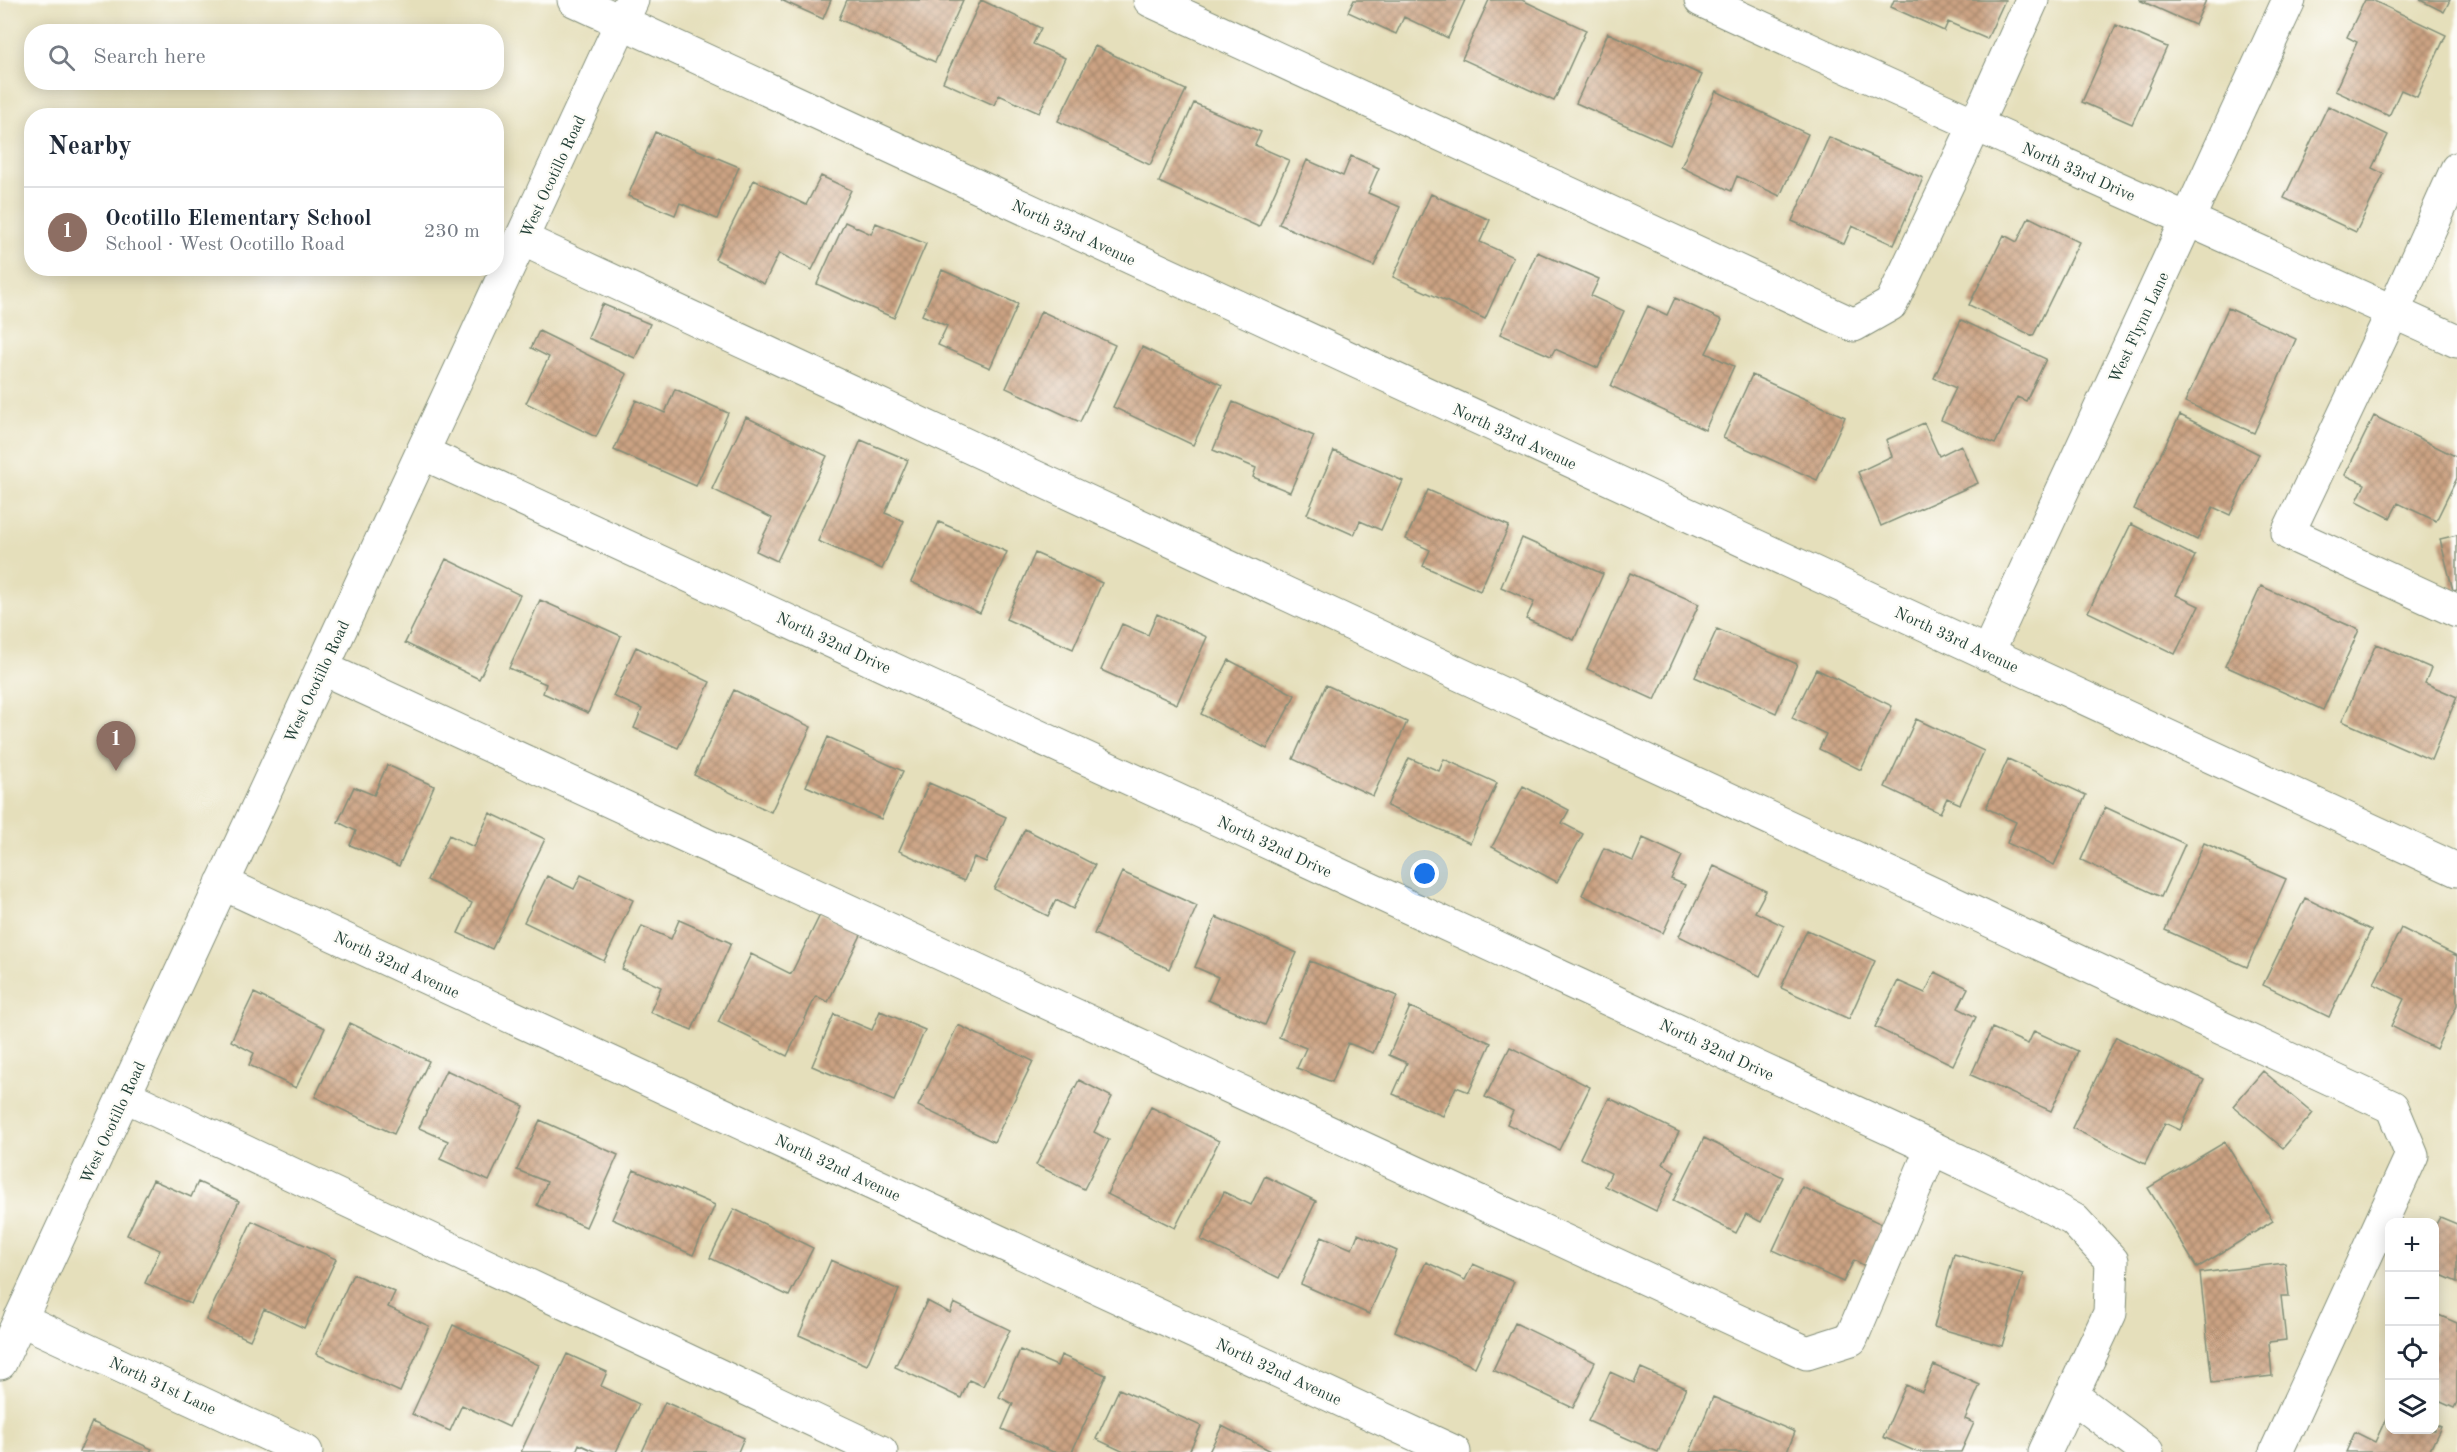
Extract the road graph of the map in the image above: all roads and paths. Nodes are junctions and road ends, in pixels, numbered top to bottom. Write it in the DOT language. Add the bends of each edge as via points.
graph roads {
  1 [pos="574,0"];
  2 [pos="1150,0"];
  3 [pos="1701,0"];
  4 [pos="2032,0"];
  5 [pos="2289,0"];
  6 [pos="628,11"];
  7 [pos="1975,126"];
  8 [pos="2457,169"];
  9 [pos="2188,219"];
  10 [pos="522,239"];
  11 [pos="2393,312"];
  12 [pos="2457,341"];
  13 [pos="423,453"];
  14 [pos="2457,611"];
  15 [pos="1987,654"];
  16 [pos="322,668"];
  17 [pos="2457,870"];
  18 [pos="222,883"];
  19 [pos="124,1095"];
  20 [pos="1932,1148"];
  21 [pos="21,1319"];
  22 [pos="0,1362"];
  23 [pos="2071,1395"];
  24 [pos="306,1452"];
  25 [pos="881,1452"];
  26 [pos="1454,1452"];
  27 [pos="2045,1452"];
  28 [pos="2148,1452"];
  29 [pos="2276,1452"];
  1 -- 6 [label="street, North 33rd Avenue"];
  2 -- 7 [label="street" via="1854,325 1891,304"];
  3 -- 7 [label="street, North 33rd Drive"];
  4 -- 7 [label="street"];
  5 -- 9 [label="street, West Flynn Lane"];
  6 -- 10 [label="street, West Ocotillo Road"];
  6 -- 15 [label="street, North 33rd Avenue"];
  7 -- 9 [label="street, North 33rd Drive"];
  8 -- 11 [label="street"];
  9 -- 11 [label="street, North 33rd Drive"];
  9 -- 15 [label="street, West Flynn Lane"];
  10 -- 13 [label="street, West Ocotillo Road"];
  10 -- 29 [label="street" via="2392,1107 2412,1155"];
  11 -- 12 [label="street, North 33rd Drive"];
  11 -- 14 [label="street" via="2288,533"];
  13 -- 16 [label="street, West Ocotillo Road"];
  13 -- 20 [label="street, North 32nd Drive"];
  15 -- 17 [label="street, North 33rd Avenue"];
  16 -- 18 [label="street, West Ocotillo Road"];
  16 -- 20 [label="street" via="1807,1353 1851,1340"];
  18 -- 19 [label="street, West Ocotillo Road"];
  18 -- 26 [label="street, North 32nd Avenue"];
  19 -- 21 [label="street, West Ocotillo Road"];
  19 -- 25 [label="street"];
  20 -- 23 [label="street, North 32nd Drive" via="2074,1220 2112,1261 2110,1313"];
  21 -- 22 [label="street, West Ocotillo Road"];
  21 -- 24 [label="street, North 31st Lane"];
  23 -- 27 [label="street"];
  23 -- 28 [label="street"];
}
